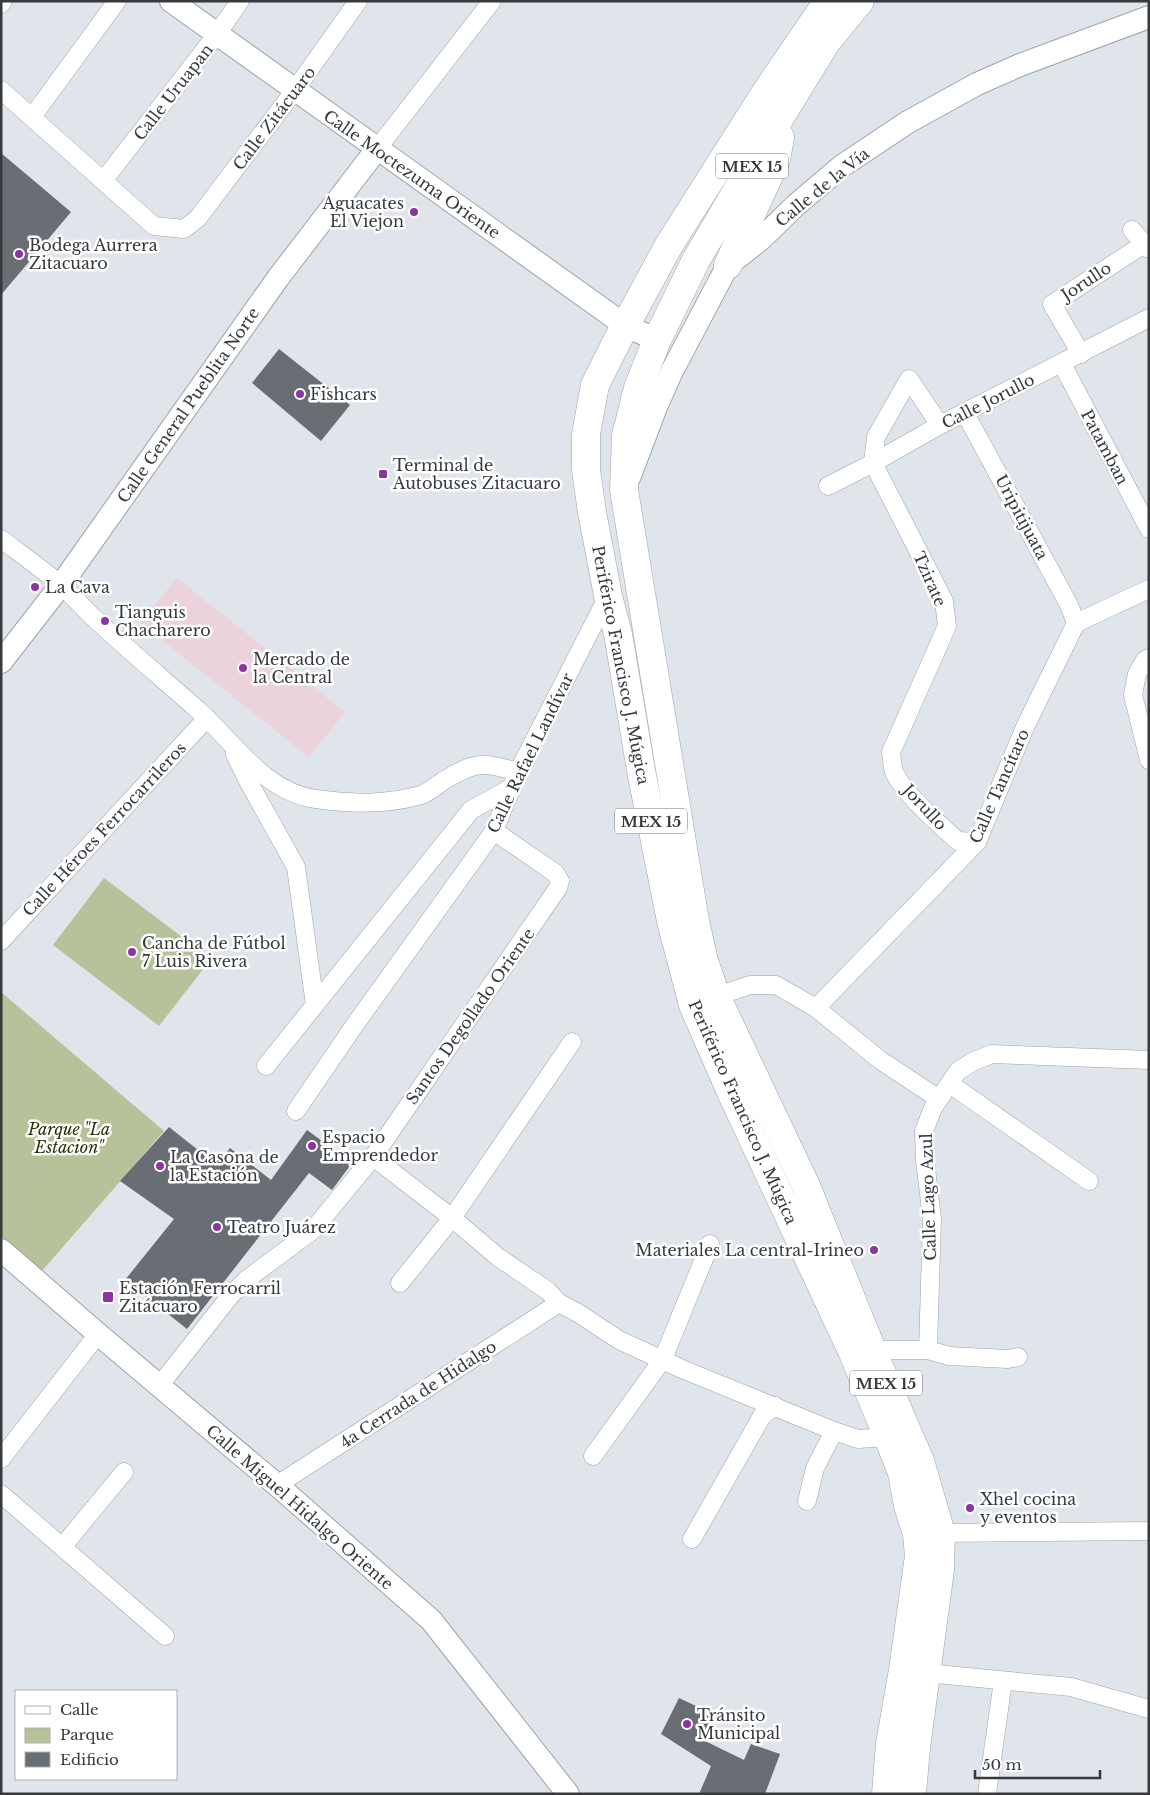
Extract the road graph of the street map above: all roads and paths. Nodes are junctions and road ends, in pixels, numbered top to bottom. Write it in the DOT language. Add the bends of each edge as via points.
graph roads {
  1 [pos="118,1"];
  2 [pos="171,1"];
  3 [pos="240,1"];
  4 [pos="358,1"];
  5 [pos="492,1"];
  6 [pos="830,1"];
  7 [pos="860,1"];
  8 [pos="1149,17"];
  9 [pos="217,34"];
  10 [pos="1,90"];
  11 [pos="295,90"];
  12 [pos="784,111"];
  13 [pos="32,117"];
  14 [pos="377,149"];
  15 [pos="104,181"];
  16 [pos="1132,230"];
  17 [pos="1147,247"];
  18 [pos="728,265"];
  19 [pos="1149,318"];
  20 [pos="626,326"];
  21 [pos="657,340"];
  22 [pos="1081,354"];
  23 [pos="1062,364"];
  24 [pos="965,413"];
  25 [pos="940,425"];
  26 [pos="872,463"];
  27 [pos="828,486"];
  28 [pos="625,500"];
  29 [pos="592,512"];
  30 [pos="1149,529"];
  31 [pos="1,539"];
  32 [pos="60,585"];
  33 [pos="1149,590"];
  34 [pos="608,596"];
  35 [pos="1076,623"];
  36 [pos="1149,658"];
  37 [pos="1,662"];
  38 [pos="207,718"];
  39 [pos="1145,728"];
  40 [pos="232,746"];
  41 [pos="891,752"];
  42 [pos="1149,760"];
  43 [pos="514,780"];
  44 [pos="494,831"];
  45 [pos="977,842"];
  46 [pos="4,932"];
  47 [pos="705,1001"];
  48 [pos="315,1005"];
  49 [pos="816,1008"];
  50 [pos="572,1042"];
  51 [pos="1149,1060"];
  52 [pos="266,1066"];
  53 [pos="950,1084"];
  54 [pos="939,1099"];
  55 [pos="296,1111"];
  56 [pos="372,1157"];
  57 [pos="1089,1181"];
  58 [pos="452,1218"];
  59 [pos="710,1244"];
  60 [pos="1,1250"];
  61 [pos="400,1283"];
  62 [pos="559,1302"];
  63 [pos="98,1334"];
  64 [pos="872,1350"];
  65 [pos="928,1350"];
  66 [pos="1018,1358"];
  67 [pos="663,1359"];
  68 [pos="159,1386"];
  69 [pos="775,1406"];
  70 [pos="834,1431"];
  71 [pos="888,1437"];
  72 [pos="593,1456"];
  73 [pos="1,1459"];
  74 [pos="124,1472"];
  75 [pos="277,1485"];
  76 [pos="1,1494"];
  77 [pos="806,1501"];
  78 [pos="1149,1531"];
  79 [pos="941,1534"];
  80 [pos="692,1539"];
  81 [pos="63,1546"];
  82 [pos="165,1636"];
  83 [pos="915,1672"];
  84 [pos="1003,1681"];
  85 [pos="1149,1709"];
  86 [pos="568,1794"];
  87 [pos="886,1794"];
  88 [pos="912,1794"];
  89 [pos="986,1794"];
  1 -- 13 [label="street"];
  2 -- 9 [label="street, Calle Moctezuma Oriente"];
  3 -- 9 [label="street, Calle Uruapan"];
  4 -- 11 [label="street, Calle Zitácuaro"];
  5 -- 14 [label="street"];
  6 -- 20 [label="main road, Periférico Francisco J. Múgica / MEX 15" via="764,94 669,245"];
  7 -- 12 [label="main road, Periférico Francisco J. Múgica / MEX 15" via="827,41"];
  8 -- 18 [label="street, Calle de la Vía" via="1020,64 908,122 842,166"];
  9 -- 11 [label="street, Calle Moctezuma Oriente"];
  9 -- 15 [label="street, Calle Uruapan"];
  10 -- 13 [label="street"];
  11 -- 14 [label="street, Calle Moctezuma Oriente"];
  11 -- 15 [label="street, Calle Zitácuaro" via="198,218 184,229 154,226"];
  12 -- 18 [label="main road" via="776,160"];
  12 -- 21 [label="main road, Periférico Francisco J. Múgica / MEX 15" via="696,260"];
  13 -- 15 [label="street"];
  14 -- 20 [label="street, Calle Moctezuma Oriente"];
  14 -- 32 [label="street, Calle General Pueblita Norte" via="278,278"];
  16 -- 17 [label="street, Jorullo"];
  17 -- 22 [label="street, Jorullo" via="1052,304"];
  18 -- 28 [label="street, Calle de la Vía" via="656,407"];
  19 -- 22 [label="street, Calle Jorullo"];
  20 -- 21 [label="street, Calle Moctezuma Oriente"];
  20 -- 29 [label="main road, Periférico Francisco J. Múgica / MEX 15" via="595,385 593,395 586,434 586,470"];
  21 -- 28 [label="main road, Periférico Francisco J. Múgica / MEX 15" via="638,388 626,436"];
  22 -- 23 [label="street, Calle Jorullo"];
  23 -- 24 [label="street, Calle Jorullo"];
  23 -- 30 [label="street, Patamban"];
  24 -- 25 [label="street, Calle Jorullo"];
  24 -- 35 [label="street, Uripitijuata"];
  25 -- 26 [label="street, Calle Jorullo"];
  25 -- 26 [label="street" via="909,379 876,437"];
  26 -- 27 [label="street, Calle Jorullo"];
  26 -- 41 [label="street, Tzirate" via="944,601 947,626"];
  28 -- 29 [label="main road"];
  28 -- 47 [label="main road, Periférico Francisco J. Múgica / MEX 15" via="704,961"];
  29 -- 34 [label="main road, Periférico Francisco J. Múgica / MEX 15"];
  31 -- 32 [label="street"];
  32 -- 37 [label="street, Calle General Pueblita Norte"];
  32 -- 38 [label="street"];
  33 -- 35 [label="street"];
  34 -- 43 [label="street, Calle Rafael Landívar"];
  34 -- 47 [label="main road, Periférico Francisco J. Múgica / MEX 15" via="618,634 671,921"];
  35 -- 45 [label="street, Calle Tancítaro" via="1025,727"];
  36 -- 39 [label="street" via="1136,674 1133,695"];
  38 -- 40 [label="street"];
  38 -- 46 [label="street, Calle Héroes Ferrocarrileros"];
  39 -- 42 [label="street"];
  40 -- 43 [label="street" via="286,791 314,799 363,804 395,802 424,794 464,768 477,765 489,764"];
  40 -- 48 [label="street" via="296,867"];
  41 -- 45 [label="street, Jorullo" via="894,771 918,802 958,841"];
  43 -- 44 [label="street, Calle Rafael Landívar"];
  43 -- 48 [label="street" via="471,810"];
  44 -- 55 [label="street, Calle Rafael Landívar"];
  44 -- 56 [label="street, Santos Degollado Oriente" via="554,873 560,881 558,888"];
  45 -- 49 [label="street, Calle Tancítaro"];
  47 -- 49 [label="street" via="750,985 776,985"];
  47 -- 64 [label="main road, Periférico Francisco J. Múgica / MEX 15" via="806,1186"];
  47 -- 71 [label="main road, Periférico Francisco J. Múgica / MEX 15" via="735,1100 853,1353"];
  48 -- 52 [label="street"];
  49 -- 54 [label="street" via="880,1060"];
  50 -- 58 [label="street"];
  51 -- 53 [label="street, Calle Lago Azul" via="992,1054 958,1071"];
  53 -- 54 [label="street, Calle Lago Azul"];
  53 -- 57 [label="street"];
  54 -- 65 [label="street, Calle Lago Azul" via="924,1131 932,1219"];
  56 -- 58 [label="street"];
  56 -- 68 [label="street, Santos Degollado Oriente" via="313,1230 231,1295"];
  58 -- 61 [label="street"];
  58 -- 62 [label="street"];
  59 -- 67 [label="street"];
  60 -- 63 [label="street, Calle Miguel Hidalgo Oriente"];
  62 -- 67 [label="street" via="619,1340"];
  62 -- 75 [label="street, 4a Cerrada de Hidalgo"];
  63 -- 68 [label="street, Calle Miguel Hidalgo Oriente"];
  63 -- 73 [label="street"];
  64 -- 65 [label="street"];
  64 -- 79 [label="main road, Periférico Francisco J. Múgica / MEX 15" via="920,1461"];
  65 -- 66 [label="street" via="949,1356"];
  67 -- 69 [label="street"];
  67 -- 72 [label="street"];
  68 -- 75 [label="street, Calle Miguel Hidalgo Oriente"];
  69 -- 70 [label="street"];
  69 -- 80 [label="street" via="762,1416"];
  70 -- 71 [label="street" via="858,1439"];
  70 -- 77 [label="street" via="815,1468"];
  71 -- 83 [label="main road, Periférico Francisco J. Múgica / MEX 15" via="902,1473 908,1506 918,1534"];
  74 -- 81 [label="street"];
  75 -- 86 [label="street, Calle Miguel Hidalgo Oriente" via="431,1620"];
  76 -- 81 [label="street"];
  78 -- 79 [label="street"];
  79 -- 83 [label="main road, Periférico Francisco J. Múgica / MEX 15" via="940,1570"];
  81 -- 82 [label="street"];
  83 -- 84 [label="street"];
  83 -- 87 [label="main road, Periférico Francisco J. Múgica / MEX 15" via="890,1744"];
  83 -- 88 [label="main road, Periférico Francisco J. Múgica / MEX 15" via="916,1748"];
  84 -- 85 [label="street" via="1071,1687"];
  84 -- 89 [label="street"];
}
